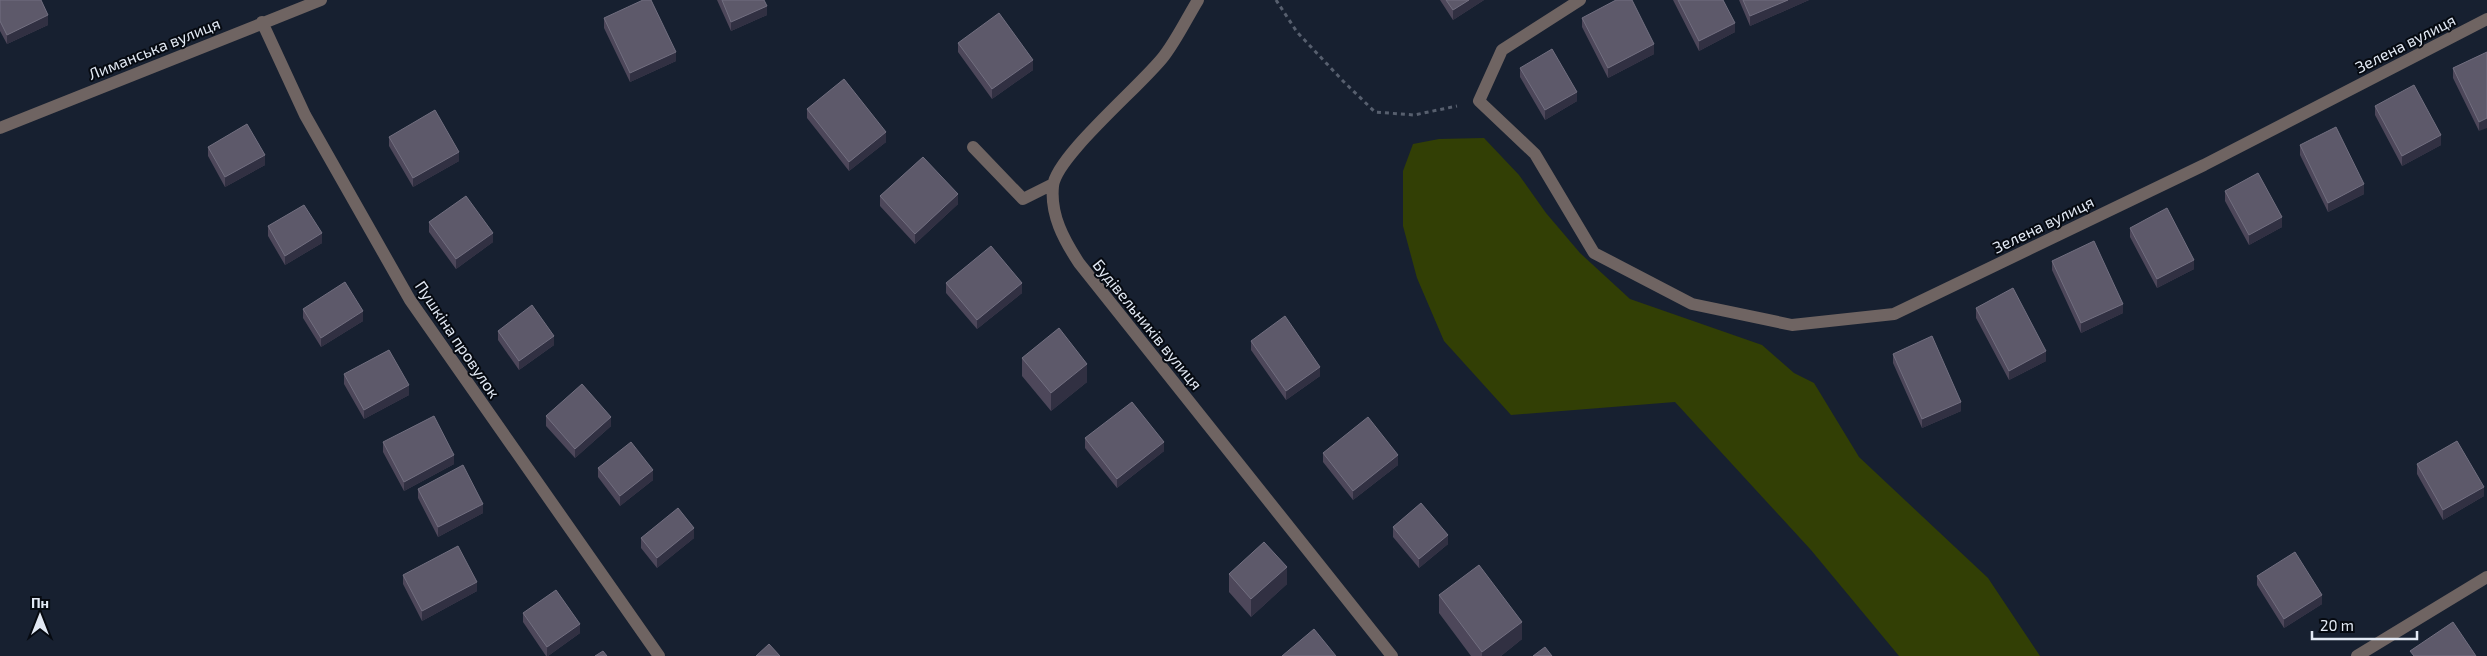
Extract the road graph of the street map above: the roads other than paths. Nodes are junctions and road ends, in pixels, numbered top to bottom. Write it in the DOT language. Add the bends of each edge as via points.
graph roads {
  1 [pos="321,0"];
  2 [pos="1198,0"];
  3 [pos="1580,0"];
  4 [pos="2487,19"];
  5 [pos="262,22"];
  6 [pos="0,128"];
  7 [pos="973,147"];
  8 [pos="1052,184"];
  9 [pos="2487,577"];
  10 [pos="659,656"];
  11 [pos="1392,656"];
  12 [pos="2357,656"];
  1 -- 5 [label="street, Лиманська вулиця"];
  2 -- 8 [label="street" via="1164,56 1068,156"];
  3 -- 4 [label="street, Зелена вулиця" via="1502,50 1479,101 1535,154 1594,253 1692,304 1792,325 1894,314 2204,165"];
  5 -- 6 [label="street, Лиманська вулиця"];
  5 -- 10 [label="street, Пушкіна провулок" via="305,114 410,300"];
  7 -- 8 [label="street" via="1023,198"];
  8 -- 11 [label="street, Будівельників вулиця" via="1054,211 1062,236 1079,263"];
  9 -- 12 [label="street"];
}
